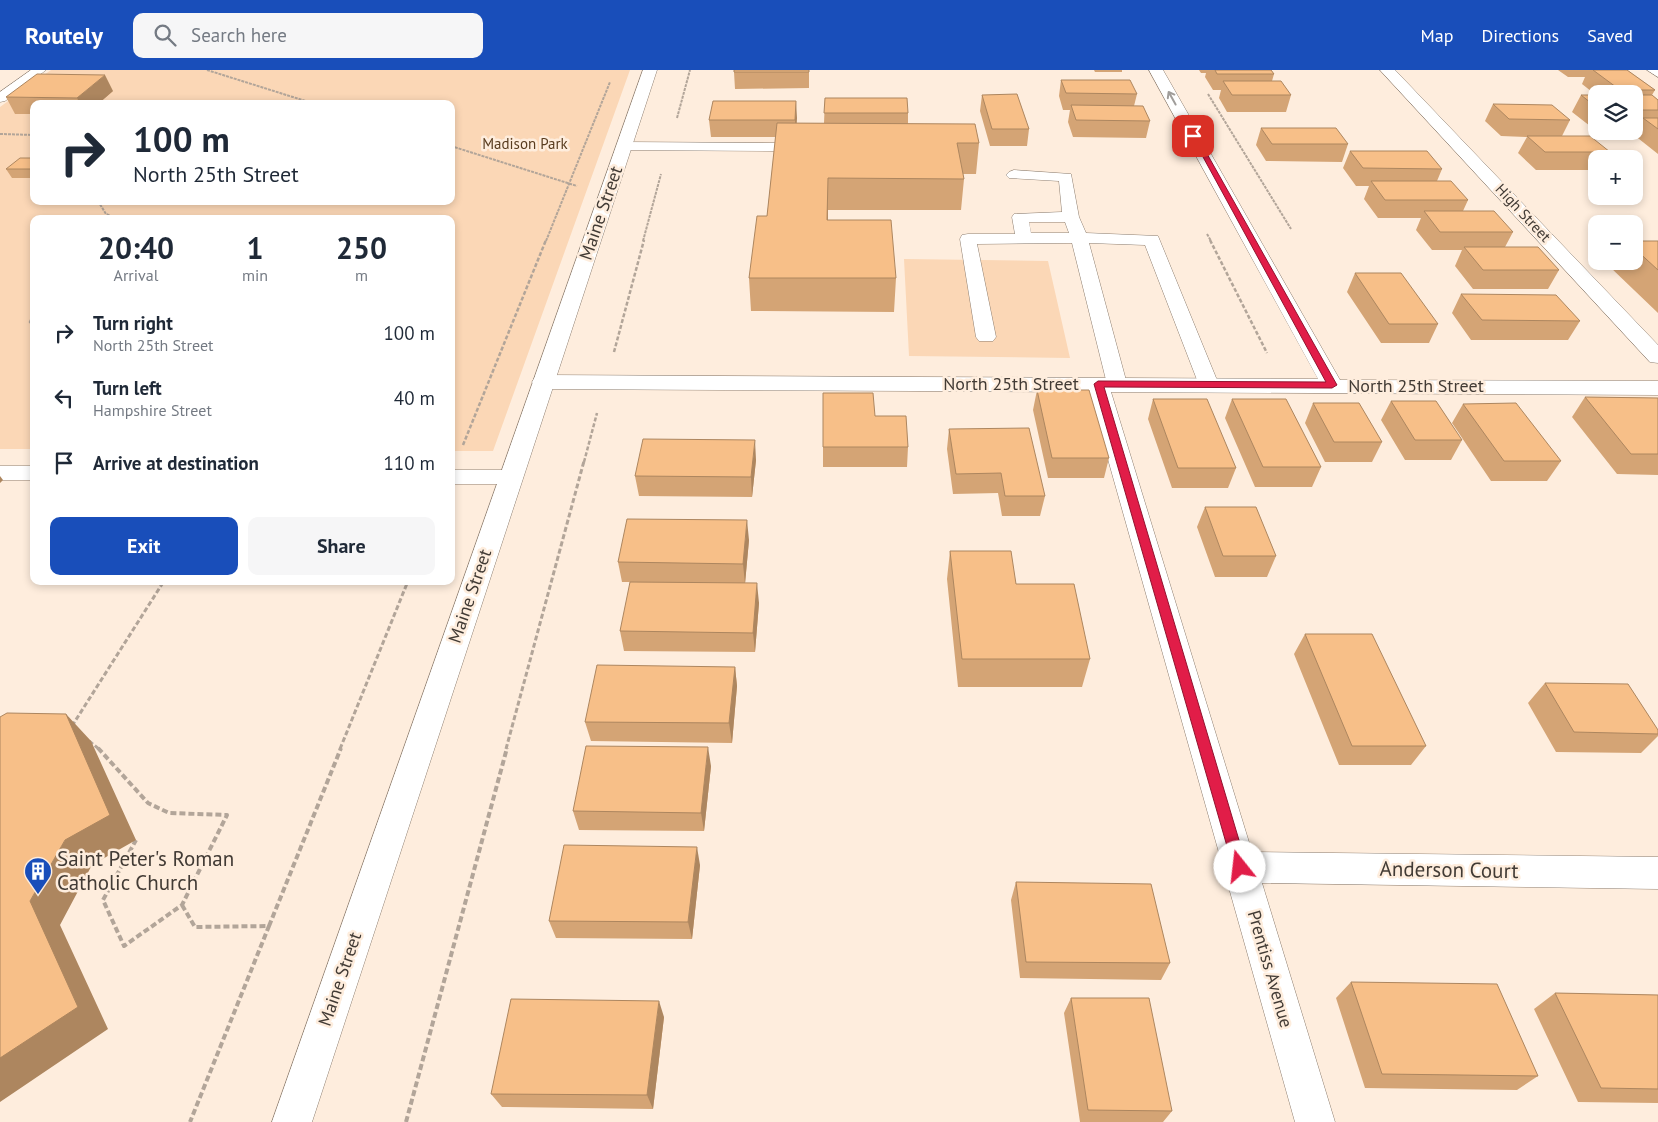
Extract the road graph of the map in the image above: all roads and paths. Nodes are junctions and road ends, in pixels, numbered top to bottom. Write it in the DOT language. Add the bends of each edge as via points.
graph roads {
  1 [pos="39,70"];
  2 [pos="208,70"];
  3 [pos="650,70"];
  4 [pos="690,70"];
  5 [pos="1156,70"];
  6 [pos="1387,70"];
  7 [pos="1654,70"];
  8 [pos="1658,73"];
  9 [pos="611,79"];
  10 [pos="1204,87"];
  11 [pos="0,98"];
  12 [pos="302,100"];
  13 [pos="0,134"];
  14 [pos="30,135"];
  15 [pos="813,137"];
  16 [pos="624,146"];
  17 [pos="669,146"];
  18 [pos="455,147"];
  19 [pos="1014,175"];
  20 [pos="569,183"];
  21 [pos="607,195"];
  22 [pos="100,205"];
  23 [pos="108,215"];
  24 [pos="1071,217"];
  25 [pos="1291,229"];
  26 [pos="1079,238"];
  27 [pos="1024,239"];
  28 [pos="986,337"];
  29 [pos="1658,356"];
  30 [pos="544,382"];
  31 [pos="606,382"];
  32 [pos="1108,384"];
  33 [pos="1209,385"];
  34 [pos="1332,385"];
  35 [pos="1658,388"];
  36 [pos="462,447"];
  37 [pos="0,473"];
  38 [pos="30,473"];
  39 [pos="455,477"];
  40 [pos="511,478"];
  41 [pos="161,585"];
  42 [pos="406,585"];
  43 [pos="68,733"];
  44 [pos="82,741"];
  45 [pos="136,840"];
  46 [pos="1240,867"];
  47 [pos="1658,874"];
  48 [pos="182,905"];
  49 [pos="269,926"];
  50 [pos="190,1122"];
  51 [pos="292,1122"];
  52 [pos="406,1122"];
  53 [pos="1315,1122"];
  1 -- 11 [label="lane"];
  2 -- 12 [label="path"];
  3 -- 16 [label="street, Maine Street"];
  4 -- 17 [label="path"];
  34 -- 5 [label="street, one-way"];
  6 -- 29 [label="street, High Street"];
  7 -- 8 [label="street"];
  9 -- 20 [label="path"];
  10 -- 25 [label="path"];
  13 -- 14 [label="path"];
  15 -- 17 [label="lane" via="777,147"];
  16 -- 17 [label="lane"];
  16 -- 21 [label="street, Maine Street"];
  17 -- 31 [label="path"];
  18 -- 20 [label="path"];
  19 -- 24 [label="lane" via="1066,177"];
  20 -- 21 [label="path"];
  20 -- 36 [label="path"];
  21 -- 30 [label="street, Maine Street"];
  22 -- 23 [label="path"];
  24 -- 26 [label="lane"];
  24 -- 27 [label="lane" via="1020,217"];
  26 -- 27 [label="lane"];
  26 -- 32 [label="lane"];
  26 -- 33 [label="lane" via="1152,240"];
  27 -- 28 [label="lane" via="968,239"];
  30 -- 31 [label="street, North 25th Street"];
  30 -- 40 [label="street, Maine Street"];
  31 -- 32 [label="street, North 25th Street"];
  31 -- 52 [label="path"];
  32 -- 33 [label="street, North 25th Street"];
  32 -- 46 [label="street, Prentiss Avenue"];
  33 -- 34 [label="street, North 25th Street"];
  34 -- 35 [label="street, North 25th Street"];
  37 -- 38 [label="lane"];
  39 -- 40 [label="lane"];
  40 -- 51 [label="street, Maine Street"];
  41 -- 43 [label="path"];
  42 -- 49 [label="path"];
  44 -- 48 [label="path" via="91,741 148,803 169,813 227,815"];
  45 -- 48 [label="path" via="103,900 124,946"];
  46 -- 47 [label="street, Anderson Court"];
  46 -- 53 [label="street, Prentiss Avenue"];
  48 -- 49 [label="path" via="195,928"];
  49 -- 50 [label="path"];
}
